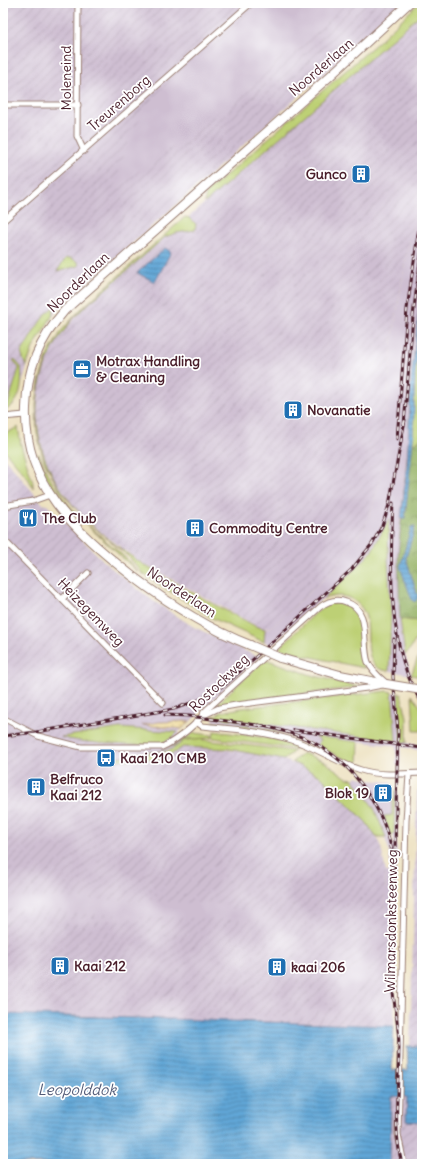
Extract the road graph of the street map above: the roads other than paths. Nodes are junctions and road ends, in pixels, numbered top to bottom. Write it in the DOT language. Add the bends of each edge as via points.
graph roads {
  1 [pos="78,3"];
  2 [pos="251,3"];
  3 [pos="409,3"];
  4 [pos="3,105"];
  5 [pos="78,105"];
  6 [pos="84,151"];
  7 [pos="3,221"];
  8 [pos="25,415"];
  9 [pos="3,417"];
  10 [pos="50,495"];
  11 [pos="3,506"];
  12 [pos="3,539"];
  13 [pos="88,573"];
  14 [pos="62,600"];
  15 [pos="386,684"];
  16 [pos="422,690"];
  17 [pos="162,703"];
  18 [pos="202,716"];
  19 [pos="3,718"];
  20 [pos="196,722"];
  21 [pos="422,773"];
  22 [pos="409,774"];
  23 [pos="404,1164"];
  1 -- 5 [label="street, Moleneind"];
  2 -- 6 [label="street, Treurenborg"];
  3 -- 8 [label="main road, Noorderlaan" via="65,310 38,348 26,387"];
  4 -- 5 [label="street"];
  5 -- 6 [label="street, Moleneind" via="77,136"];
  6 -- 7 [label="street, Treurenborg"];
  8 -- 9 [label="street"];
  8 -- 10 [label="main road, Noorderlaan" via="26,436 31,455 40,480"];
  10 -- 11 [label="street"];
  10 -- 15 [label="main road, Noorderlaan, bridge" via="70,521 113,560 166,602 195,619 280,658 340,675"];
  12 -- 14 [label="street, Heizegemweg"];
  13 -- 14 [label="street"];
  14 -- 17 [label="street, Heizegemweg"];
  15 -- 16 [label="main road, Noorderlaan, bridge"];
  15 -- 18 [label="street, Noorderlaan" via="236,705 220,708"];
  15 -- 18 [label="street, Rostockweg" via="369,665 363,617 347,602 332,601 320,607"];
  18 -- 20 [label="street, Rostockweg"];
  19 -- 20 [label="street, Rostockweg" via="32,734 67,744 137,749 169,745"];
  20 -- 22 [label="street" via="202,726 291,739 360,770"];
  21 -- 22 [label="street"];
  22 -- 23 [label="street, Wilmarsdonksteenweg" via="398,1134"];
}
